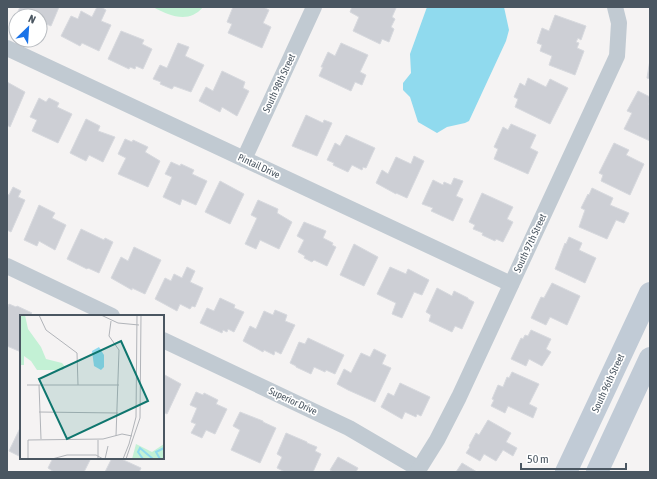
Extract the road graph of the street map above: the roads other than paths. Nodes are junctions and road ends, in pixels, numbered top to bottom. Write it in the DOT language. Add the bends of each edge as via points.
graph roads {
  1 [pos="314,7"];
  2 [pos="615,7"];
  3 [pos="7,48"];
  4 [pos="244,159"];
  5 [pos="7,266"];
  6 [pos="510,284"];
  7 [pos="650,293"];
  8 [pos="110,315"];
  9 [pos="164,340"];
  10 [pos="650,358"];
  11 [pos="418,470"];
  12 [pos="566,472"];
  13 [pos="597,472"];
  1 -- 4 [label="street, South 98th Street"];
  2 -- 6 [label="street, South 97th Street" via="619,23 616,56"];
  3 -- 4 [label="street, Pintail Drive"];
  4 -- 6 [label="street, Pintail Drive"];
  5 -- 8 [label="street"];
  6 -- 11 [label="street, South 97th Street" via="459,397"];
  7 -- 12 [label="main road, South 96th Street"];
  9 -- 11 [label="street, Superior Drive" via="349,428"];
  10 -- 13 [label="main road"];
}
